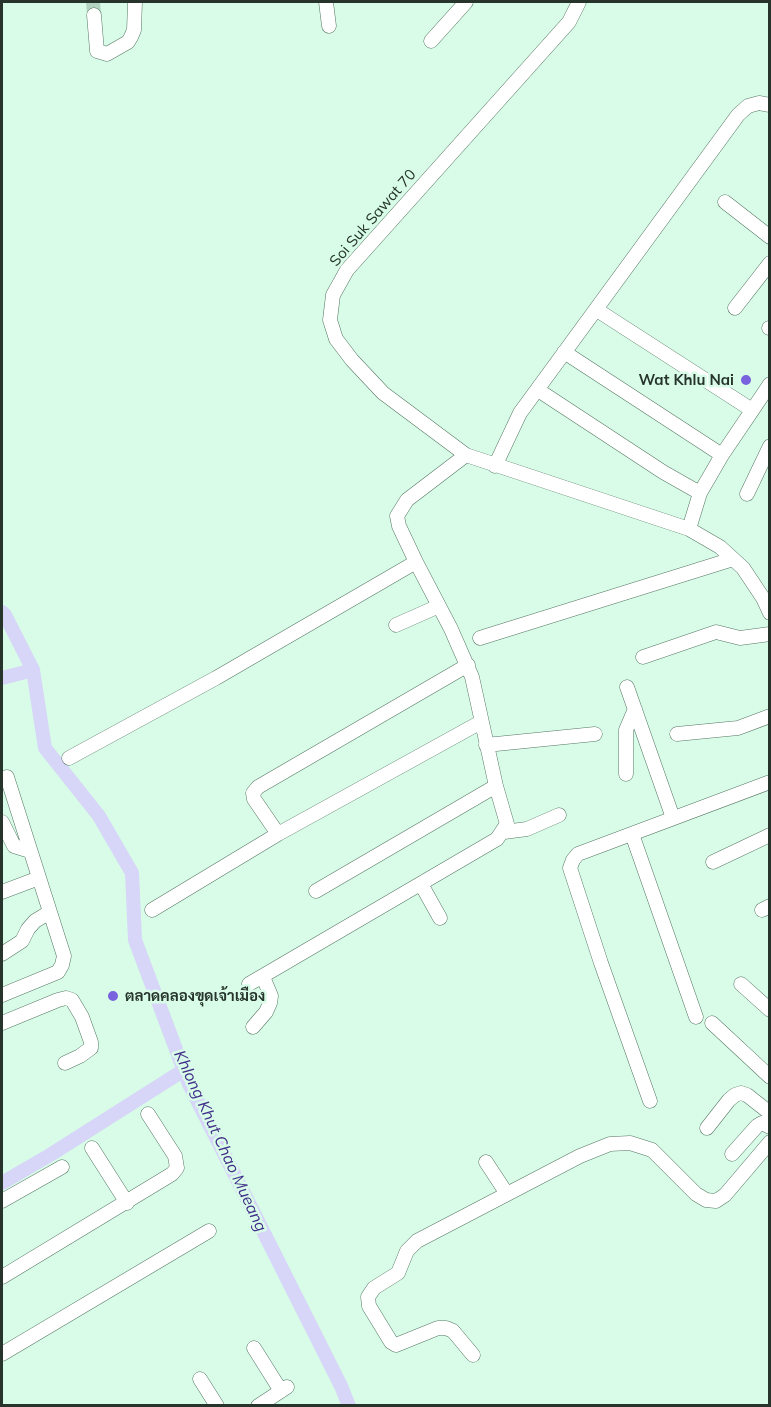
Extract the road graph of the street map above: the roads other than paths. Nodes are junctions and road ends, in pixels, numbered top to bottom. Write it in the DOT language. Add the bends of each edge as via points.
graph roads {
  1 [pos="135,2"];
  2 [pos="326,2"];
  3 [pos="466,2"];
  4 [pos="579,2"];
  5 [pos="94,15"];
  6 [pos="329,26"];
  7 [pos="431,41"];
  8 [pos="770,105"];
  9 [pos="725,202"];
  10 [pos="770,237"];
  11 [pos="770,262"];
  12 [pos="735,308"];
  13 [pos="597,310"];
  14 [pos="564,352"];
  15 [pos="538,390"];
  16 [pos="767,392"];
  17 [pos="752,410"];
  18 [pos="770,446"];
  19 [pos="466,455"];
  20 [pos="722,455"];
  21 [pos="495,466"];
  22 [pos="700,493"];
  23 [pos="747,494"];
  24 [pos="689,529"];
  25 [pos="733,559"];
  26 [pos="416,562"];
  27 [pos="439,606"];
  28 [pos="770,613"];
  29 [pos="396,625"];
  30 [pos="770,634"];
  31 [pos="480,638"];
  32 [pos="643,657"];
  33 [pos="468,665"];
  34 [pos="627,687"];
  35 [pos="635,709"];
  36 [pos="770,716"];
  37 [pos="481,722"];
  38 [pos="595,734"];
  39 [pos="677,734"];
  40 [pos="486,745"];
  41 [pos="69,758"];
  42 [pos="626,774"];
  43 [pos="7,777"];
  44 [pos="770,782"];
  45 [pos="496,786"];
  46 [pos="560,815"];
  47 [pos="673,818"];
  48 [pos="2,822"];
  49 [pos="504,832"];
  50 [pos="278,834"];
  51 [pos="632,834"];
  52 [pos="770,836"];
  53 [pos="30,851"];
  54 [pos="713,862"];
  55 [pos="39,878"];
  56 [pos="421,884"];
  57 [pos="316,891"];
  58 [pos="2,892"];
  59 [pos="152,910"];
  60 [pos="50,912"];
  61 [pos="440,918"];
  62 [pos="2,954"];
  63 [pos="263,977"];
  64 [pos="249,984"];
  65 [pos="741,984"];
  66 [pos="2,995"];
  67 [pos="770,1010"];
  68 [pos="696,1017"];
  69 [pos="2,1023"];
  70 [pos="712,1023"];
  71 [pos="253,1027"];
  72 [pos="65,1063"];
  73 [pos="770,1077"];
  74 [pos="650,1101"];
  75 [pos="770,1113"];
  76 [pos="148,1114"];
  77 [pos="706,1128"];
  78 [pos="770,1128"];
  79 [pos="770,1142"];
  80 [pos="92,1148"];
  81 [pos="732,1154"];
  82 [pos="486,1162"];
  83 [pos="62,1167"];
  84 [pos="507,1194"];
  85 [pos="2,1201"];
  86 [pos="127,1203"];
  87 [pos="209,1230"];
  88 [pos="2,1277"];
  89 [pos="254,1348"];
  90 [pos="2,1354"];
  91 [pos="473,1355"];
  92 [pos="200,1379"];
  93 [pos="217,1406"];
  94 [pos="258,1406"];
  1 -- 5 [label="street" via="131,38 107,54 97,51"];
  2 -- 6 [label="street"];
  3 -- 7 [label="street"];
  4 -- 19 [label="street, Soi Suk Sawat 70" via="569,22 347,270 333,295 330,320 336,339 352,360 383,393"];
  8 -- 13 [label="street" via="748,106 738,115"];
  9 -- 10 [label="street"];
  11 -- 12 [label="street"];
  13 -- 14 [label="street"];
  13 -- 17 [label="street"];
  14 -- 15 [label="street"];
  14 -- 20 [label="street"];
  15 -- 21 [label="street" via="520,413"];
  15 -- 22 [label="street"];
  16 -- 17 [label="street"];
  17 -- 20 [label="street"];
  18 -- 23 [label="street"];
  19 -- 21 [label="street, Soi Suk Sawat 70"];
  19 -- 26 [label="street" via="401,507 397,516 399,526"];
  20 -- 22 [label="street"];
  21 -- 24 [label="street, Soi Suk Sawat 70"];
  22 -- 24 [label="street"];
  24 -- 25 [label="street, Soi Suk Sawat 70"];
  25 -- 28 [label="street, Soi Suk Sawat 70" via="743,568"];
  25 -- 31 [label="street"];
  26 -- 27 [label="street"];
  26 -- 41 [label="street"];
  27 -- 29 [label="street"];
  27 -- 33 [label="street"];
  30 -- 32 [label="street" via="740,638 716,632"];
  33 -- 37 [label="street"];
  33 -- 50 [label="street" via="258,787 254,799"];
  34 -- 35 [label="street"];
  35 -- 42 [label="street" via="626,730"];
  35 -- 47 [label="street"];
  36 -- 39 [label="street" via="738,728"];
  37 -- 40 [label="street"];
  37 -- 50 [label="street"];
  38 -- 40 [label="street"];
  40 -- 45 [label="street"];
  43 -- 53 [label="street"];
  44 -- 47 [label="street"];
  45 -- 49 [label="street" via="507,818"];
  45 -- 57 [label="street"];
  46 -- 49 [label="street" via="527,829"];
  47 -- 51 [label="street"];
  48 -- 53 [label="street" via="10,842"];
  49 -- 56 [label="street"];
  50 -- 59 [label="street"];
  51 -- 68 [label="street"];
  51 -- 74 [label="street" via="578,854 570,868"];
  52 -- 54 [label="street"];
  53 -- 55 [label="street"];
  55 -- 58 [label="street"];
  55 -- 60 [label="street"];
  56 -- 61 [label="street"];
  56 -- 63 [label="street"];
  60 -- 62 [label="street" via="35,921 22,941"];
  60 -- 66 [label="street" via="64,956 58,972"];
  63 -- 64 [label="street"];
  63 -- 71 [label="street" via="270,1003"];
  65 -- 67 [label="street"];
  69 -- 72 [label="street" via="58,1000 72,1000 92,1048"];
  70 -- 73 [label="street"];
  75 -- 77 [label="street" via="741,1093 729,1100"];
  76 -- 86 [label="street" via="176,1155 177,1168"];
  78 -- 81 [label="street" via="762,1123 757,1126"];
  79 -- 84 [label="street" via="716,1201 696,1194 652,1150 630,1143 610,1144 580,1156"];
  80 -- 86 [label="street"];
  82 -- 84 [label="street"];
  83 -- 85 [label="street"];
  84 -- 91 [label="street" via="417,1241 407,1251 398,1273 374,1288 368,1297 369,1306 396,1345 446,1328"];
  86 -- 88 [label="street"];
  87 -- 90 [label="street"];
  89 -- 94 [label="street" via="284,1388"];
  92 -- 93 [label="street"];
}
